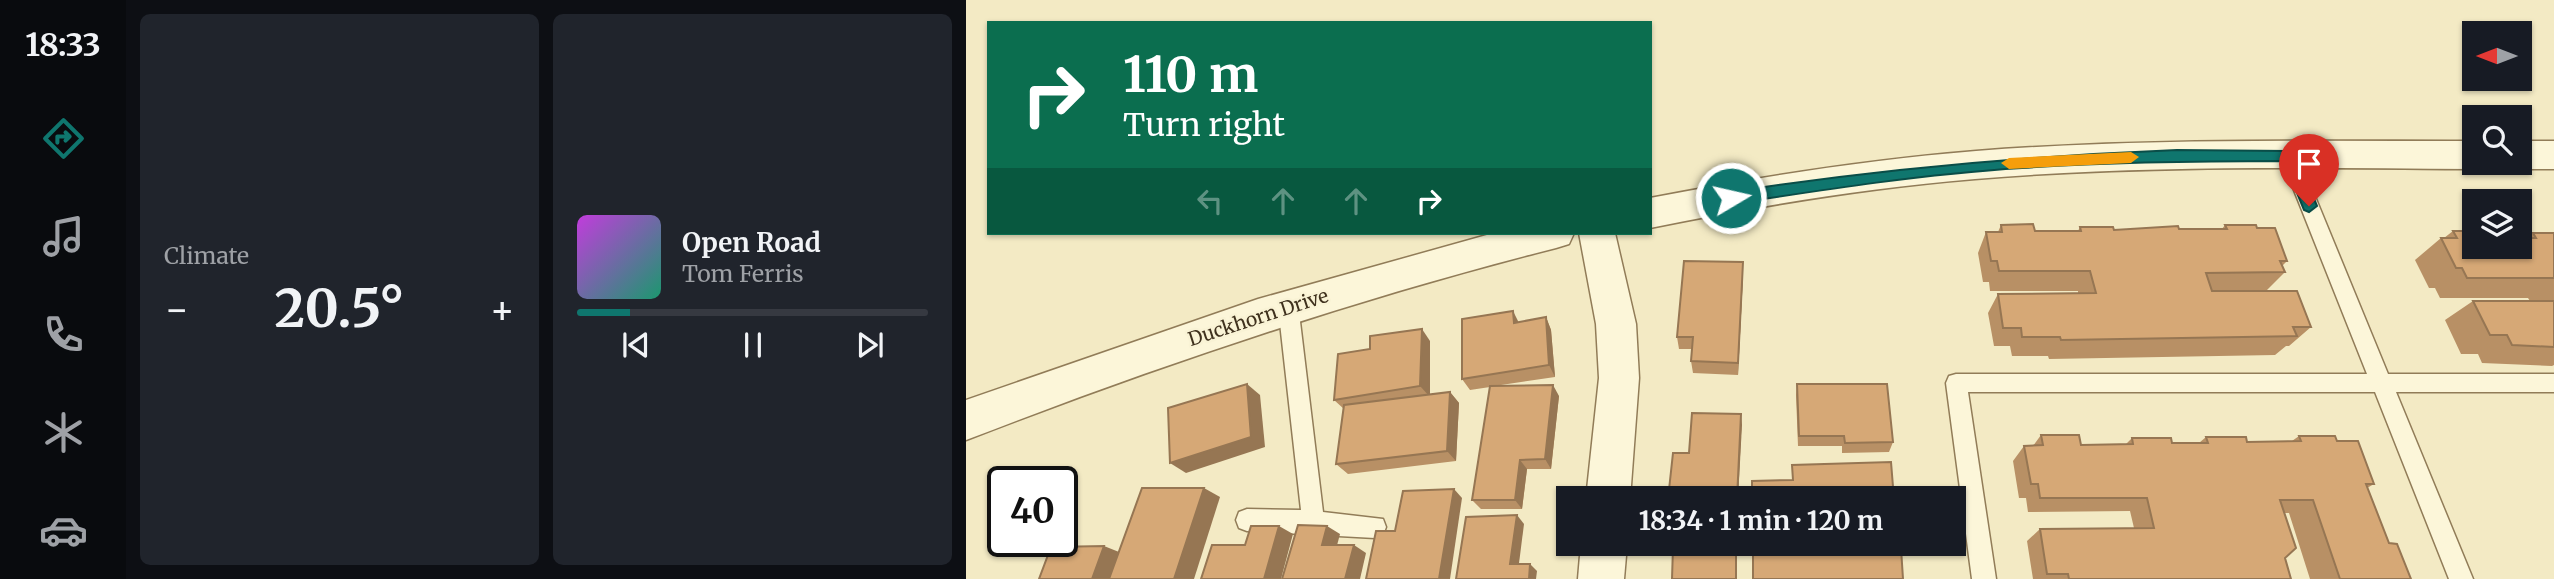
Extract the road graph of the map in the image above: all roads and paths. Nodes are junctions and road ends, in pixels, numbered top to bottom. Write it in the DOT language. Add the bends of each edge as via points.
graph roads {
  1 [pos="2289,155"];
  2 [pos="2462,155"];
  3 [pos="2532,155"];
  4 [pos="2554,155"];
  5 [pos="1652,213"];
  6 [pos="1547,235"];
  7 [pos="1597,235"];
  8 [pos="1288,305"];
  9 [pos="2382,383"];
  10 [pos="2554,383"];
  11 [pos="966,420"];
  12 [pos="1609,486"];
  13 [pos="1247,520"];
  14 [pos="1313,522"];
  15 [pos="1375,527"];
  16 [pos="1603,556"];
  17 [pos="1601,579"];
  18 [pos="1984,579"];
  19 [pos="2461,579"];
  1 -- 2 [label="street"];
  1 -- 5 [label="street" via="2021,162 1864,177"];
  1 -- 9 [label="lane"];
  3 -- 4 [label="street"];
  6 -- 8 [label="street, Duckhorn Drive"];
  7 -- 12 [label="street" via="1616,324 1619,378"];
  8 -- 11 [label="street, Duckhorn Drive"];
  8 -- 14 [label="lane"];
  9 -- 10 [label="lane"];
  9 -- 18 [label="lane" via="1956,383"];
  9 -- 19 [label="lane"];
  13 -- 14 [label="lane"];
  14 -- 15 [label="lane"];
  16 -- 17 [label="street"];
}
